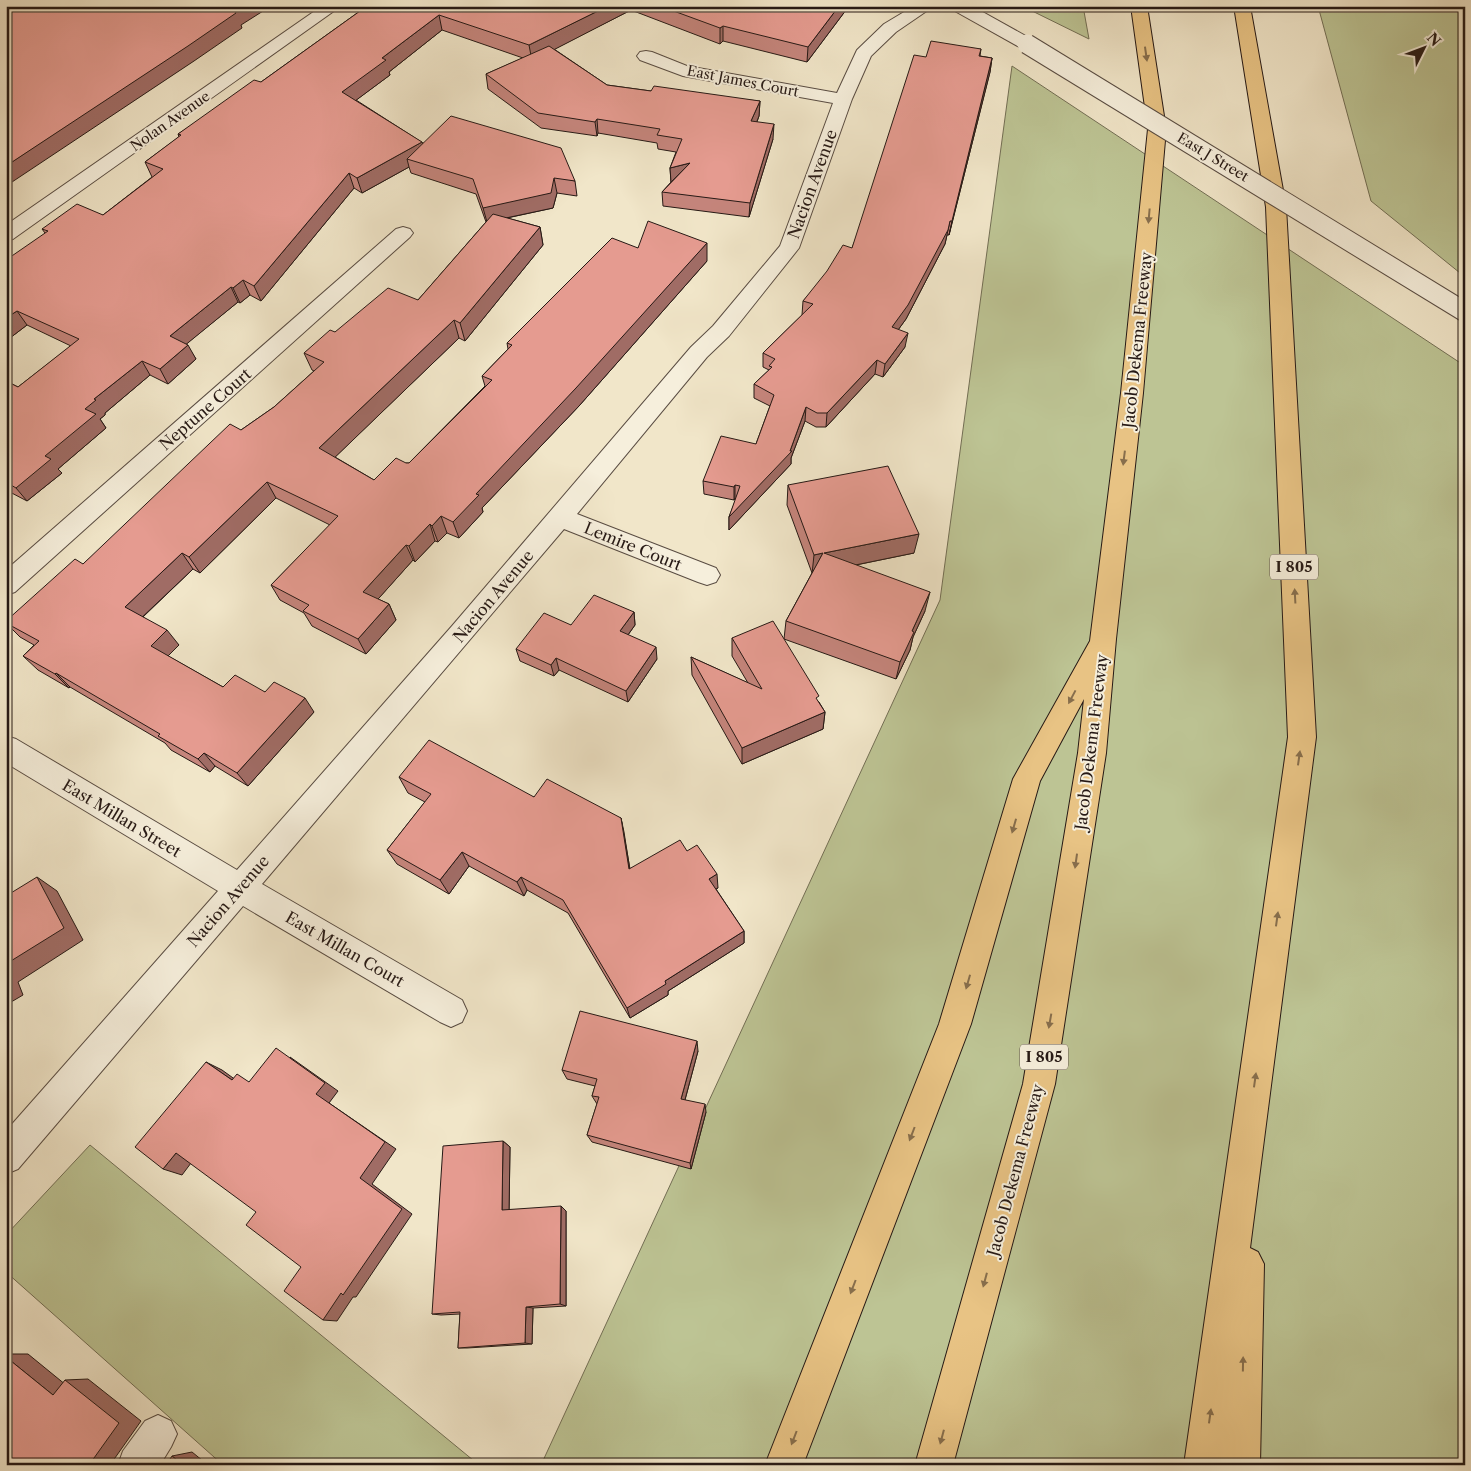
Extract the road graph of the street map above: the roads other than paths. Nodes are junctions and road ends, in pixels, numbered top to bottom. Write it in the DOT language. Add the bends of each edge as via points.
graph roads {
  1 [pos="333,6"];
  2 [pos="926,6"];
  3 [pos="959,6"];
  4 [pos="1139,6"];
  5 [pos="1242,6"];
  6 [pos="646,56"];
  7 [pos="843,100"];
  8 [pos="403,233"];
  9 [pos="6,236"];
  10 [pos="1465,312"];
  11 [pos="560,517"];
  12 [pos="707,575"];
  13 [pos="6,585"];
  14 [pos="1103,639"];
  15 [pos="6,748"];
  16 [pos="239,888"];
  17 [pos="451,1011"];
  18 [pos="1249,1128"];
  19 [pos="6,1158"];
  20 [pos="158,1434"];
  21 [pos="137,1465"];
  22 [pos="784,1465"];
  23 [pos="934,1465"];
  24 [pos="1203,1465"];
  25 [pos="1241,1465"];
  1 -- 9 [label="street, Nolan Avenue"];
  2 -- 7 [label="street, Nacion Avenue" via="890,28 863,54"];
  3 -- 10 [label="street, East J Street, bridge" via="1027,44"];
  4 -- 14 [label="highway, Jacob Dekema Freeway / I 805, one-way" via="1157,128 1132,393"];
  18 -- 5 [label="highway, I 805, one-way" via="1302,737 1276,207"];
  6 -- 7 [label="street, East James Court" via="683,70"];
  7 -- 11 [label="street, Nacion Avenue" via="789,248"];
  8 -- 13 [label="street, Neptune Court"];
  11 -- 12 [label="street, Lemire Court"];
  11 -- 16 [label="street, Nacion Avenue"];
  14 -- 22 [label="highway, one-way" via="1027,779 956,1024"];
  14 -- 23 [label="highway, Jacob Dekema Freeway / I 805, one-way" via="1092,753 1039,1084"];
  15 -- 16 [label="street, East Millan Street"];
  16 -- 17 [label="street, East Millan Court"];
  16 -- 19 [label="street, Nacion Avenue"];
  24 -- 18 [label="highway, I 805, one-way"];
  25 -- 18 [label="highway, one-way"];
  20 -- 21 [label="street"];
}
